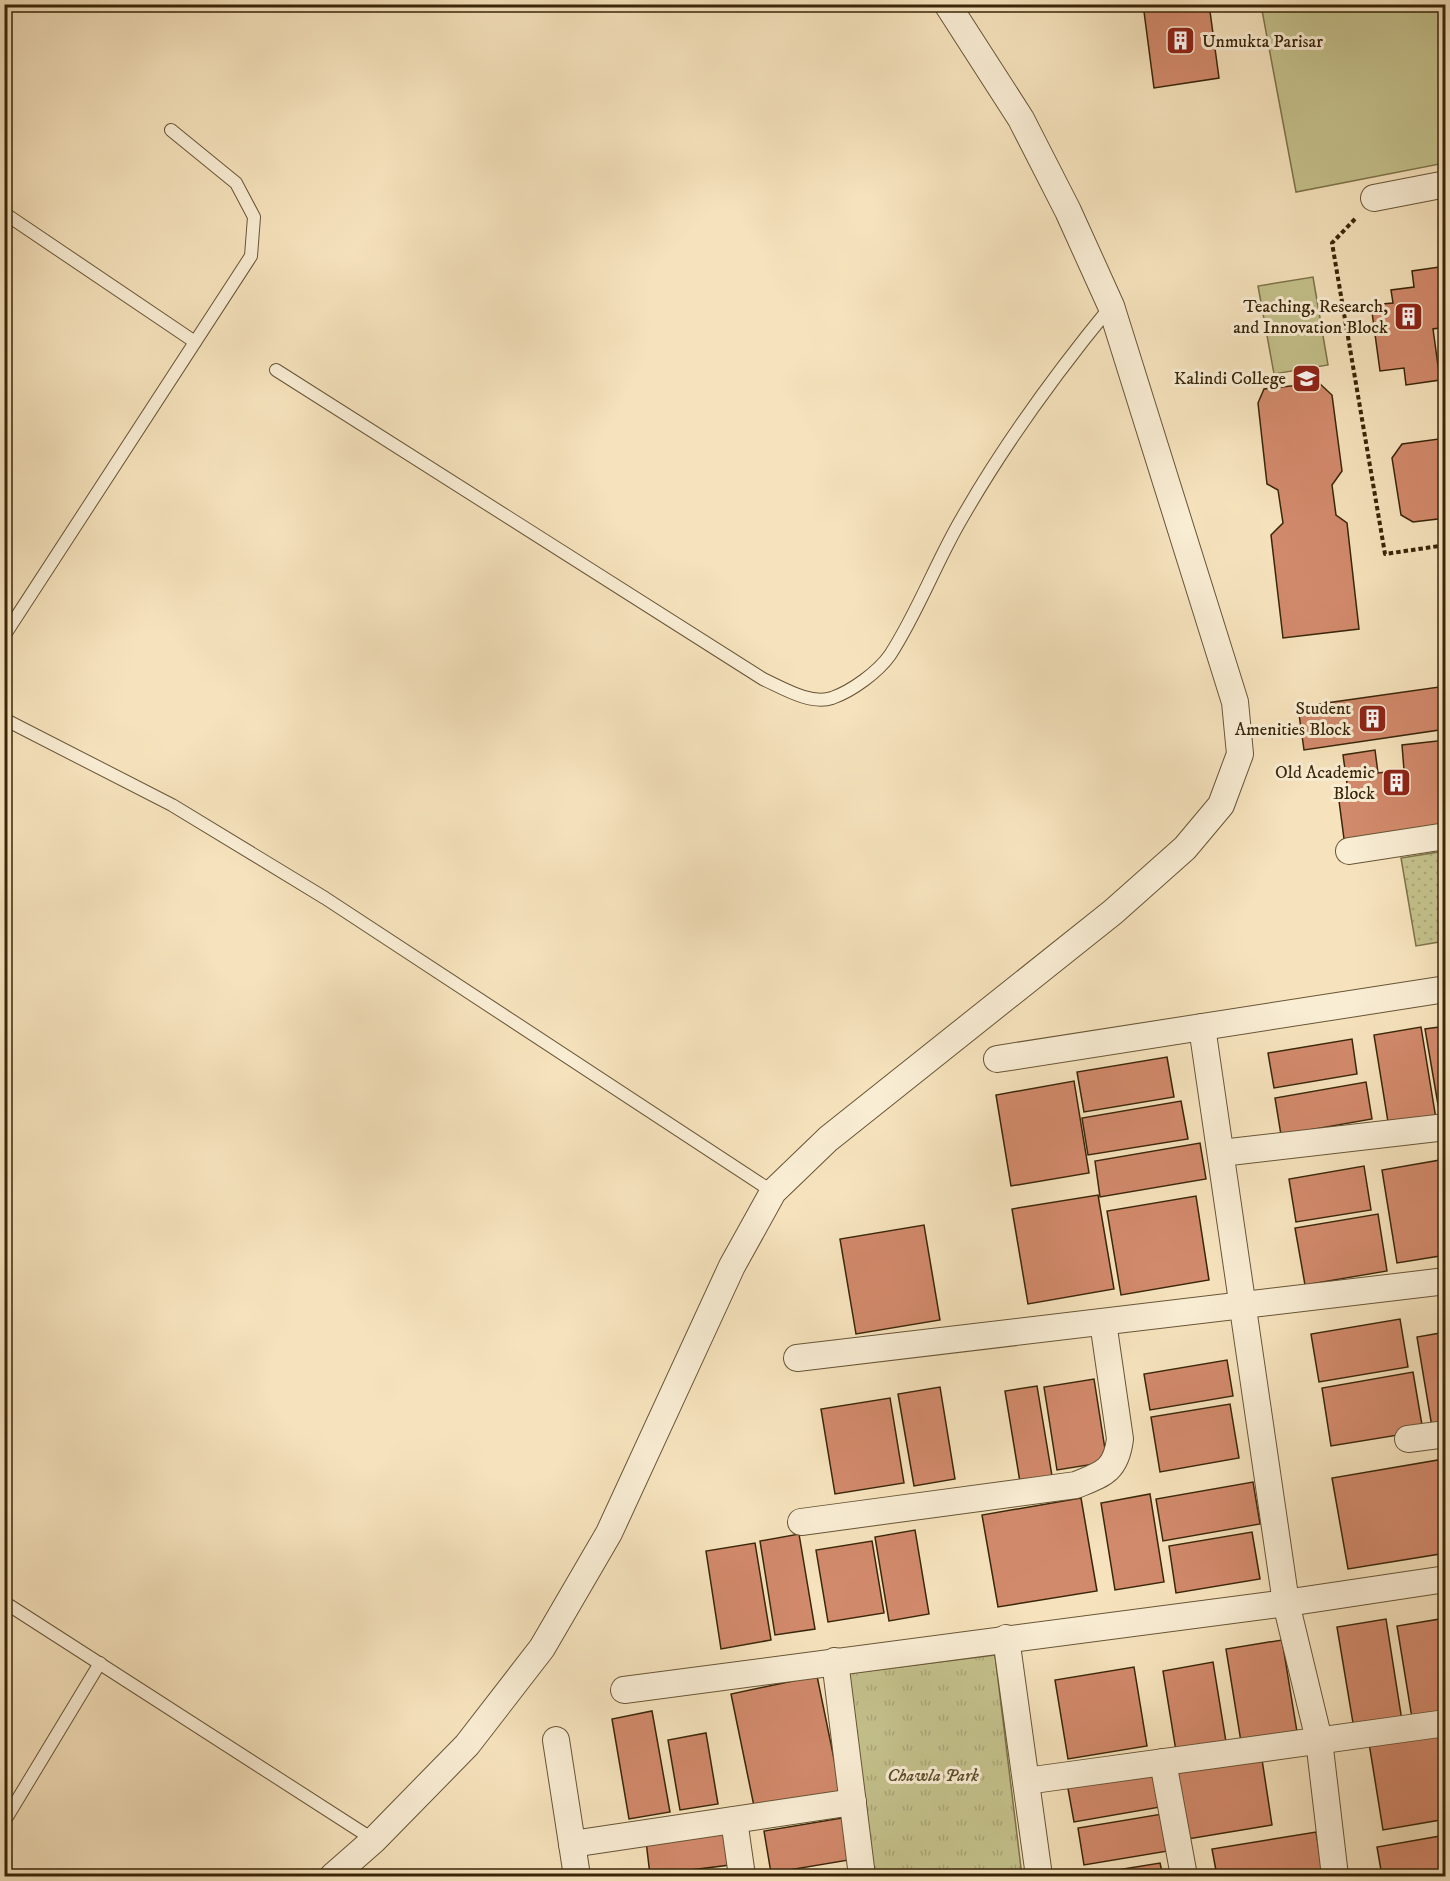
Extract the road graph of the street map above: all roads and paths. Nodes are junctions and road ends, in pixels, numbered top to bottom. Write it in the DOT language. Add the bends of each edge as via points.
graph roads {
  1 [pos="947,4"];
  2 [pos="171,130"];
  3 [pos="1446,184"];
  4 [pos="1374,198"];
  5 [pos="4,213"];
  6 [pos="1111,306"];
  7 [pos="195,342"];
  8 [pos="276,370"];
  9 [pos="1446,545"];
  10 [pos="4,636"];
  11 [pos="4,719"];
  12 [pos="1446,836"];
  13 [pos="1349,851"];
  14 [pos="1446,989"];
  15 [pos="1202,1027"];
  16 [pos="997,1059"];
  17 [pos="1446,1127"];
  18 [pos="1221,1153"];
  19 [pos="773,1192"];
  20 [pos="1446,1281"];
  21 [pos="1243,1305"];
  22 [pos="1103,1322"];
  23 [pos="797,1358"];
  24 [pos="1446,1434"];
  25 [pos="1408,1439"];
  26 [pos="801,1522"];
  27 [pos="1446,1578"];
  28 [pos="4,1602"];
  29 [pos="1286,1602"];
  30 [pos="1006,1638"];
  31 [pos="835,1661"];
  32 [pos="100,1663"];
  33 [pos="624,1690"];
  34 [pos="1446,1723"];
  35 [pos="556,1740"];
  36 [pos="1319,1740"];
  37 [pos="1163,1762"];
  38 [pos="1026,1781"];
  39 [pos="853,1802"];
  40 [pos="734,1820"];
  41 [pos="4,1822"];
  42 [pos="374,1840"];
  43 [pos="572,1844"];
  44 [pos="333,1876"];
  45 [pos="577,1876"];
  46 [pos="742,1876"];
  47 [pos="862,1876"];
  48 [pos="1039,1876"];
  49 [pos="1184,1876"];
  50 [pos="1335,1876"];
  1 -- 6 [label="street" via="1021,119"];
  2 -- 7 [label="lane" via="236,183 254,217 251,256"];
  3 -- 4 [label="street"];
  4 -- 9 [label="path" via="1332,243 1385,554"];
  5 -- 7 [label="lane"];
  6 -- 8 [label="lane" via="1068,358 1013,436 961,518 889,656 863,681 831,699 803,697 764,679"];
  6 -- 19 [label="street" via="1235,702 1240,754 1225,795 1185,848 1113,912 828,1139"];
  7 -- 10 [label="lane"];
  11 -- 19 [label="lane" via="172,805 315,891"];
  12 -- 13 [label="street"];
  14 -- 15 [label="street"];
  15 -- 16 [label="street"];
  15 -- 18 [label="street"];
  17 -- 18 [label="street"];
  18 -- 21 [label="street"];
  19 -- 42 [label="street" via="732,1266 609,1533 542,1647 467,1745"];
  20 -- 21 [label="street"];
  21 -- 22 [label="street"];
  21 -- 29 [label="street"];
  22 -- 23 [label="street"];
  22 -- 26 [label="street" via="1120,1440 1118,1458 1103,1474 1076,1485"];
  24 -- 25 [label="street"];
  27 -- 29 [label="street"];
  28 -- 32 [label="lane"];
  29 -- 30 [label="street"];
  29 -- 36 [label="street"];
  30 -- 31 [label="street"];
  30 -- 38 [label="street"];
  31 -- 33 [label="street"];
  31 -- 39 [label="street"];
  32 -- 41 [label="lane"];
  32 -- 42 [label="lane"];
  34 -- 36 [label="street"];
  35 -- 43 [label="street"];
  36 -- 37 [label="street"];
  36 -- 50 [label="street"];
  37 -- 38 [label="street"];
  37 -- 49 [label="street"];
  38 -- 48 [label="street"];
  39 -- 40 [label="street"];
  39 -- 47 [label="street"];
  40 -- 43 [label="street"];
  40 -- 46 [label="street"];
  42 -- 44 [label="street"];
  43 -- 45 [label="street"];
}
